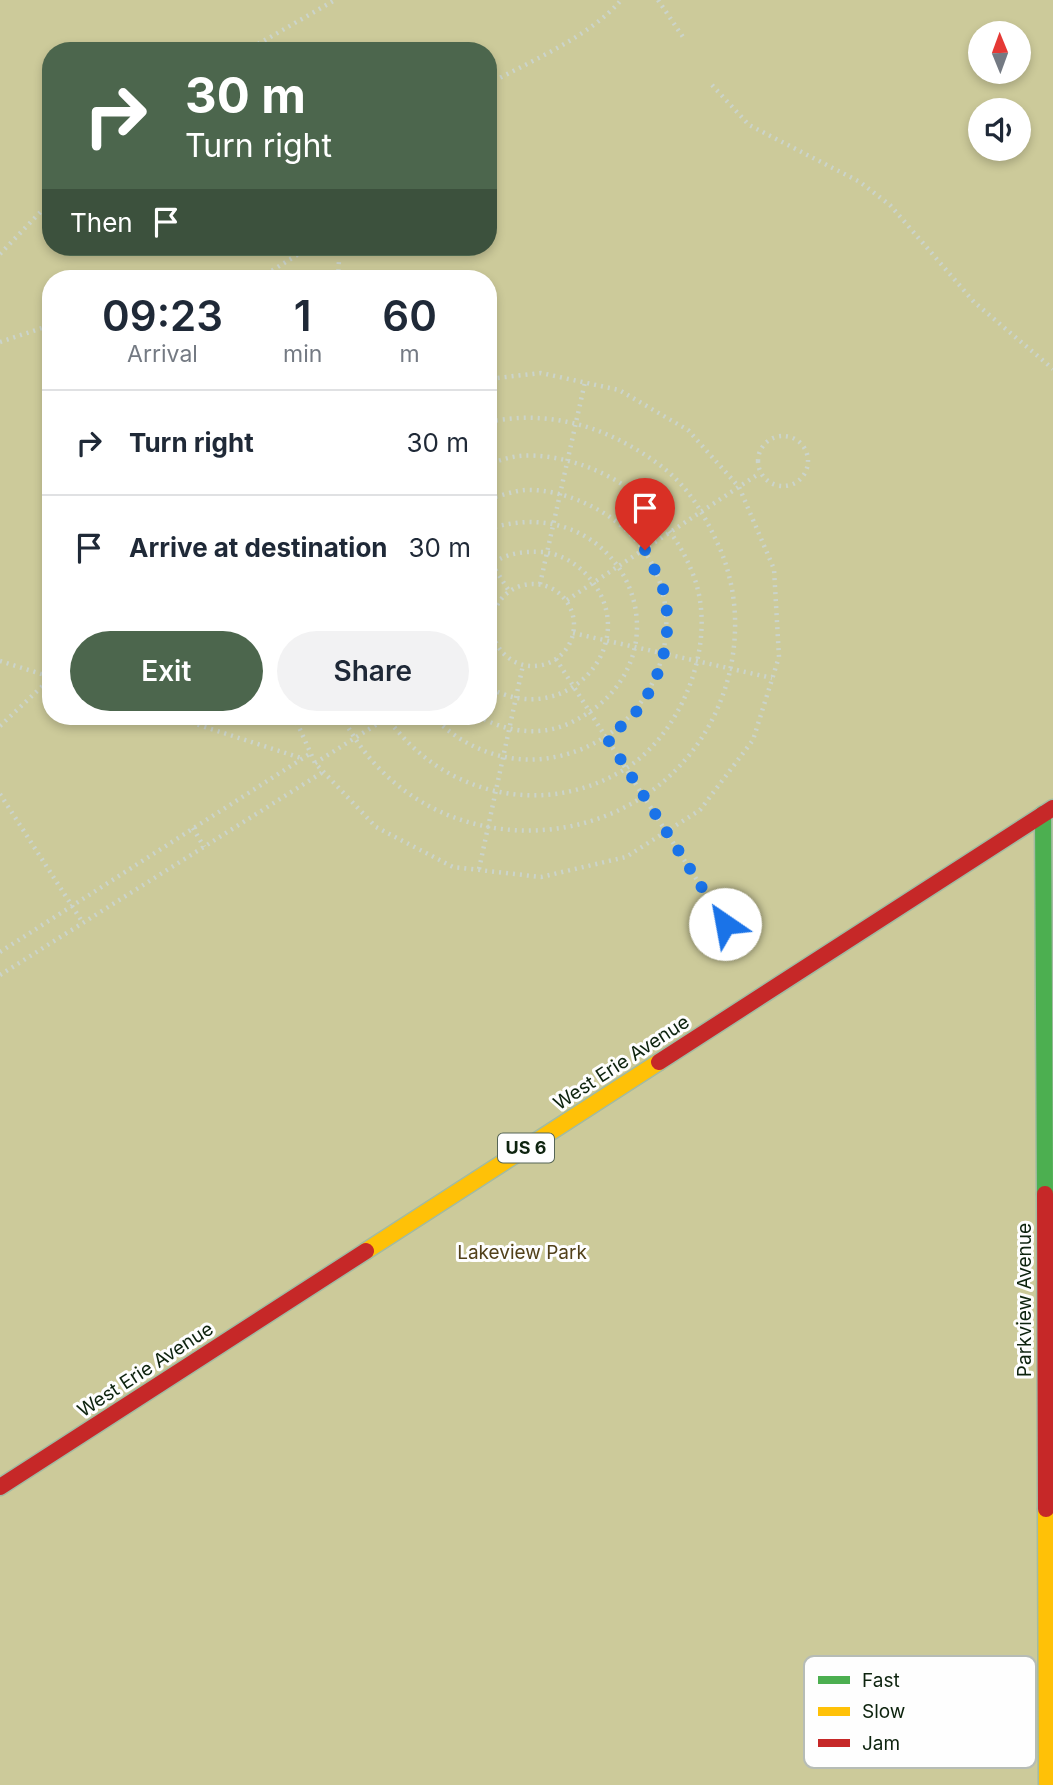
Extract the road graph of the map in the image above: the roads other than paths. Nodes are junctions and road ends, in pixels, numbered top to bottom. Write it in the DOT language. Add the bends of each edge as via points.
graph roads {
  1 [pos="1048,811"];
  2 [pos="0,1487"];
  3 [pos="1046,1785"];
  1 -- 2 [label="main road, West Erie Avenue / US 6"];
  1 -- 3 [label="main road, Parkview Avenue"];
}
